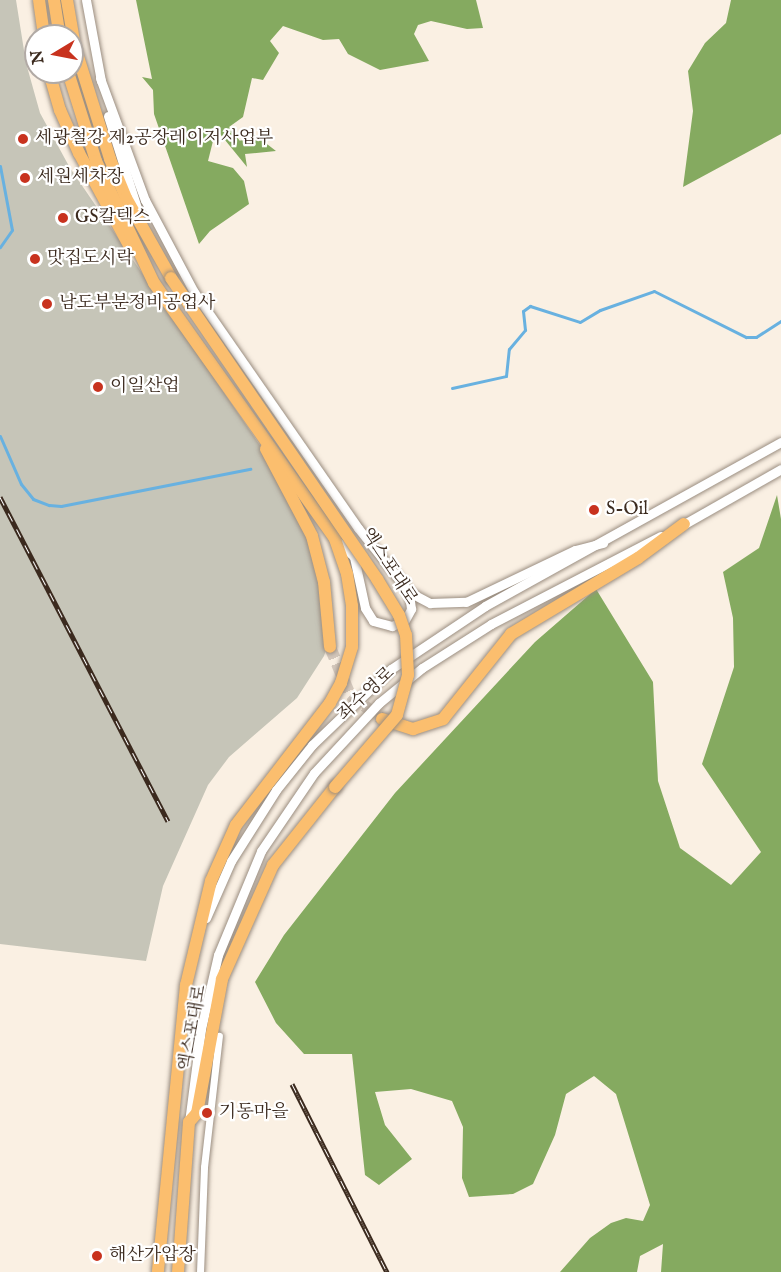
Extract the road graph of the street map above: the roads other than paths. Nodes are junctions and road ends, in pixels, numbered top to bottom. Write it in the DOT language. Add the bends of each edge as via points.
graph roads {
  1 [pos="39,0"];
  2 [pos="54,0"];
  3 [pos="67,0"];
  4 [pos="86,0"];
  5 [pos="42,24"];
  6 [pos="58,24"];
  7 [pos="100,78"];
  8 [pos="52,84"];
  9 [pos="72,84"];
  10 [pos="145,230"];
  11 [pos="154,283"];
  12 [pos="257,432"];
  13 [pos="781,442"];
  14 [pos="781,469"];
  15 [pos="684,524"];
  16 [pos="335,538"];
  17 [pos="603,543"];
  18 [pos="409,592"];
  19 [pos="330,647"];
  20 [pos="382,719"];
  21 [pos="201,927"];
  22 [pos="219,1036"];
  23 [pos="205,1106"];
  24 [pos="189,1122"];
  25 [pos="158,1272"];
  26 [pos="178,1272"];
  27 [pos="200,1272"];
  1 -- 5 [label="highway"];
  2 -- 6 [label="highway"];
  3 -- 10 [label="highway, 엑스포대로" via="93,112 126,198"];
  4 -- 7 [label="street"];
  7 -- 10 [label="street" via="118,158"];
  7 -- 18 [label="street" via="145,200 194,292 358,528"];
  8 -- 11 [label="highway" via="60,110 104,204"];
  9 -- 11 [label="highway, 엑스포대로" via="96,161"];
  10 -- 23 [label="highway, 엑스포대로, bridge" via="171,278 399,615 406,635 409,669 397,715 273,865 222,979"];
  11 -- 12 [label="highway, 엑스포대로"];
  12 -- 16 [label="highway, 엑스포대로" via="282,460"];
  12 -- 19 [label="highway" via="312,536 324,582"];
  13 -- 17 [label="street, 좌수영로"];
  14 -- 15 [label="street, 좌수영로"];
  15 -- 20 [label="highway" via="638,558 518,628 443,719 413,729"];
  15 -- 24 [label="street, 좌수영로" via="491,624 430,662 379,703 314,773 261,851 218,955 201,1029"];
  16 -- 18 [label="street" via="354,557 365,608 373,621 392,626 405,620 411,609"];
  16 -- 21 [label="highway, 엑스포대로" via="352,606 349,662 330,703 237,825 211,881"];
  17 -- 18 [label="street" via="575,550 466,602 430,603"];
  17 -- 21 [label="street, 좌수영로" via="454,624 407,656 365,692 312,745 276,790 231,861"];
  21 -- 25 [label="highway, 엑스포대로" via="186,985 179,1038"];
  22 -- 23 [label="street"];
  23 -- 24 [label="highway, 엑스포대로"];
  23 -- 27 [label="street"];
  24 -- 26 [label="highway, 엑스포대로"];
}
